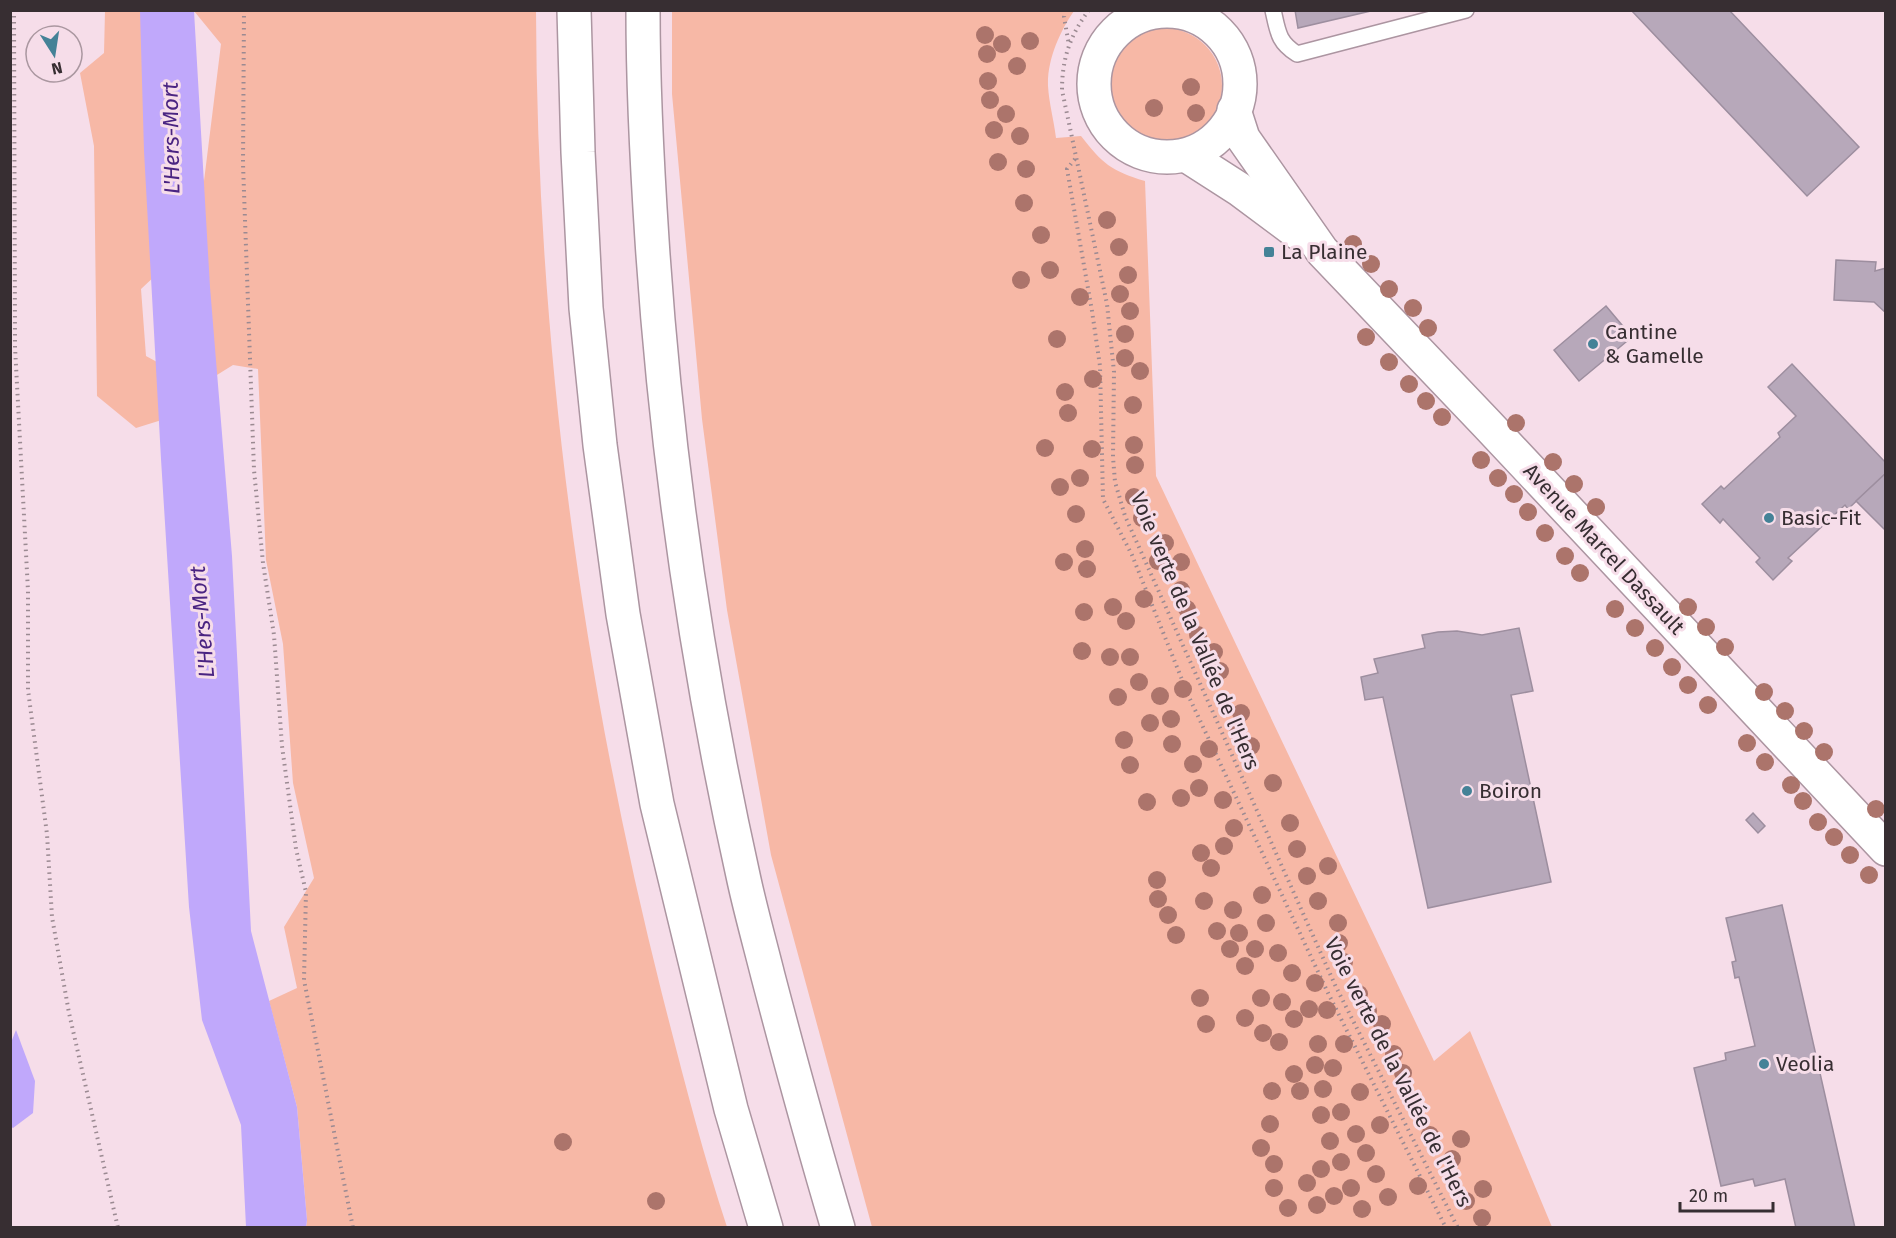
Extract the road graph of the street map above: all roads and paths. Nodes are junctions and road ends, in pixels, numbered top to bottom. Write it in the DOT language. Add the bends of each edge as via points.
graph roads {
  1 [pos="14,10"];
  2 [pos="244,10"];
  3 [pos="574,10"];
  4 [pos="642,10"];
  5 [pos="1065,10"];
  6 [pos="1089,10"];
  7 [pos="1273,10"];
  8 [pos="1466,10"];
  9 [pos="1188,12"];
  10 [pos="1133,15"];
  11 [pos="1069,46"];
  12 [pos="1234,110"];
  13 [pos="1186,155"];
  14 [pos="1075,158"];
  15 [pos="1322,251"];
  16 [pos="1886,849"];
  17 [pos="118,1227"];
  18 [pos="353,1227"];
  19 [pos="766,1227"];
  20 [pos="838,1227"];
  21 [pos="1446,1227"];
  22 [pos="1458,1227"];
  1 -- 17 [label="path" via="15,347 28,591 28,690 47,834 52,917 69,1013"];
  2 -- 18 [label="path" via="243,164 254,470 274,635 282,746 306,892 304,980"];
  3 -- 19 [label="main road" via="586,308 623,614 657,804 730,1109"];
  4 -- 20 [label="main road" via="657,323 689,588 744,881"];
  5 -- 11 [label="path"];
  6 -- 11 [label="path, Voie verte de la Vallée de l'Hers"];
  7 -- 8 [label="lane" via="1279,38 1298,54"];
  9 -- 10 [label="main road, Avenue Marcel Dassault"];
  9 -- 12 [label="main road, Avenue Marcel Dassault" via="1212,26 1229,46 1239,69 1239,95"];
  10 -- 13 [label="main road, Avenue Marcel Dassault" via="1100,55 1094,78 1096,102 1105,123 1120,141 1141,153 1163,157"];
  11 -- 14 [label="path, Voie verte de la Vallée de l'Hers" via="1062,68 1062,90"];
  12 -- 13 [label="main road, Avenue Marcel Dassault" via="1220,135"];
  12 -- 15 [label="main road, Avenue Marcel Dassault" via="1243,138"];
  13 -- 15 [label="main road, Avenue Marcel Dassault"];
  14 -- 21 [label="path" via="1066,169 1100,366 1103,499 1132,555 1189,697 1328,993"];
  14 -- 22 [label="path, Voie verte de la Vallée de l'Hers" via="1107,304 1114,372 1115,482 1125,516 1336,987"];
  15 -- 16 [label="main road, Avenue Marcel Dassault"];
}
